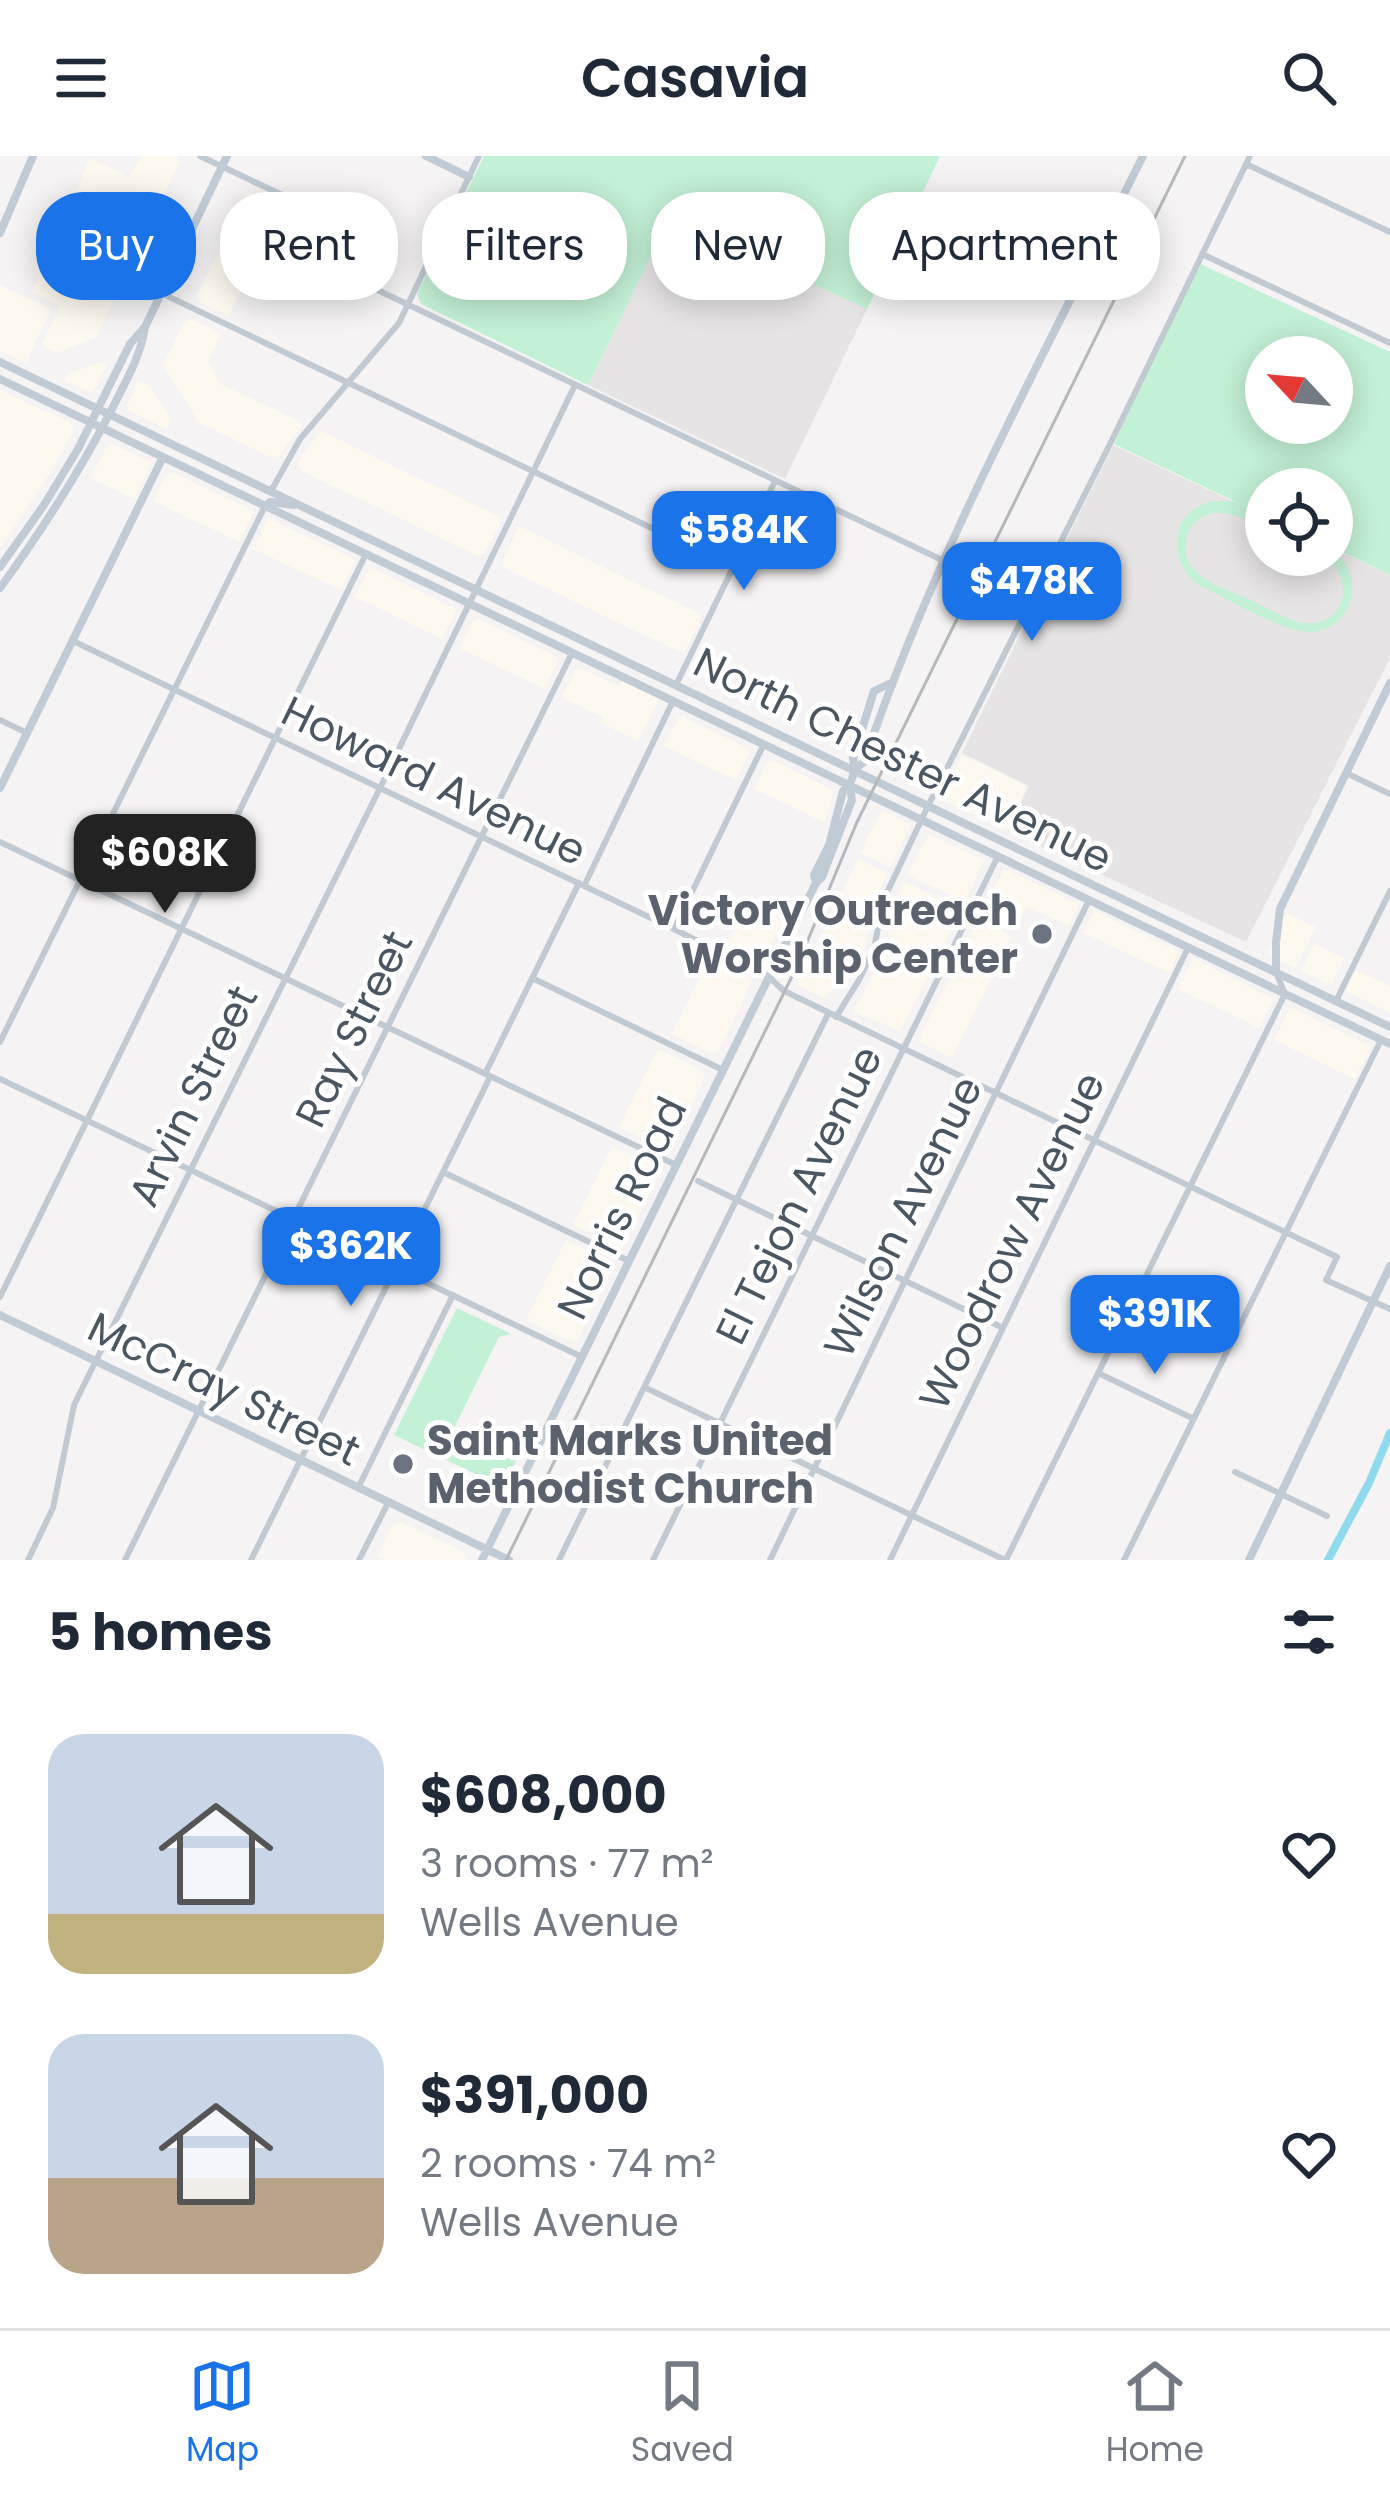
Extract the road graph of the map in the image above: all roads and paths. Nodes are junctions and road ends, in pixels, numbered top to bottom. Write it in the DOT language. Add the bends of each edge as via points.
graph roads {
  1 [pos="33,156"];
  2 [pos="200,156"];
  3 [pos="227,156"];
  4 [pos="426,156"];
  5 [pos="479,156"];
  6 [pos="1143,156"];
  7 [pos="1248,160"];
  8 [pos="222,166"];
  9 [pos="469,177"];
  10 [pos="196,220"];
  11 [pos="1390,232"];
  12 [pos="0,233"];
  13 [pos="1202,254"];
  14 [pos="158,300"];
  15 [pos="176,300"];
  16 [pos="407,304"];
  17 [pos="145,327"];
  18 [pos="1390,343"];
  19 [pos="0,365"];
  20 [pos="0,379"];
  21 [pos="349,383"];
  22 [pos="575,385"];
  23 [pos="95,415"];
  24 [pos="106,421"];
  25 [pos="163,457"];
  26 [pos="533,472"];
  27 [pos="774,482"];
  28 [pos="272,491"];
  29 [pos="265,506"];
  30 [pos="302,506"];
  31 [pos="366,554"];
  32 [pos="942,560"];
  33 [pos="0,567"];
  34 [pos="733,567"];
  35 [pos="1,585"];
  36 [pos="477,590"];
  37 [pos="470,604"];
  38 [pos="73,641"];
  39 [pos="572,653"];
  40 [pos="1390,683"];
  41 [pos="676,685"];
  42 [pos="645,688"];
  43 [pos="174,690"];
  44 [pos="674,701"];
  45 [pos="0,720"];
  46 [pos="27,733"];
  47 [pos="276,739"];
  48 [pos="764,744"];
  49 [pos="855,769"];
  50 [pos="1346,773"];
  51 [pos="850,785"];
  52 [pos="0,788"];
  53 [pos="380,788"];
  54 [pos="1390,794"];
  55 [pos="928,806"];
  56 [pos="922,820"];
  57 [pos="483,838"];
  58 [pos="0,842"];
  59 [pos="998,856"];
  60 [pos="80,880"];
  61 [pos="581,885"];
  62 [pos="1390,890"];
  63 [pos="1089,900"];
  64 [pos="182,929"];
  65 [pos="674,929"];
  66 [pos="1188,948"];
  67 [pos="1276,972"];
  68 [pos="769,976"];
  69 [pos="532,978"];
  70 [pos="285,979"];
  71 [pos="1285,994"];
  72 [pos="1336,1001"];
  73 [pos="832,1015"];
  74 [pos="1390,1027"];
  75 [pos="388,1028"];
  76 [pos="1387,1040"];
  77 [pos="0,1042"];
  78 [pos="904,1049"];
  79 [pos="723,1070"];
  80 [pos="487,1076"];
  81 [pos="0,1078"];
  82 [pos="996,1093"];
  83 [pos="87,1120"];
  84 [pos="1095,1140"];
  85 [pos="676,1165"];
  86 [pos="190,1169"];
  87 [pos="442,1172"];
  88 [pos="698,1181"];
  89 [pos="1191,1186"];
  90 [pos="736,1199"];
  91 [pos="293,1219"];
  92 [pos="1287,1232"];
  93 [pos="812,1236"];
  94 [pos="629,1262"];
  95 [pos="1390,1266"];
  96 [pos="394,1268"];
  97 [pos="904,1280"];
  98 [pos="453,1295"];
  99 [pos="0,1297"];
  100 [pos="1373,1301"];
  101 [pos="1390,1310"];
  102 [pos="0,1315"];
  103 [pos="1003,1328"];
  104 [pos="582,1357"];
  105 [pos="96,1361"];
  106 [pos="1098,1373"];
  107 [pos="644,1387"];
  108 [pos="199,1410"];
  109 [pos="1194,1419"];
  110 [pos="720,1423"];
  111 [pos="301,1459"];
  112 [pos="814,1468"];
  113 [pos="1235,1472"];
  114 [pos="359,1486"];
  115 [pos="1281,1494"];
  116 [pos="388,1501"];
  117 [pos="912,1515"];
  118 [pos="1328,1516"];
  119 [pos="487,1550"];
  120 [pos="28,1560"];
  121 [pos="125,1560"];
  122 [pos="251,1560"];
  123 [pos="359,1560"];
  124 [pos="482,1560"];
  125 [pos="509,1560"];
  126 [pos="560,1560"];
  127 [pos="653,1560"];
  128 [pos="770,1560"];
  129 [pos="890,1560"];
  130 [pos="1005,1560"];
  131 [pos="1124,1560"];
  132 [pos="1249,1560"];
  1 -- 12 [label="main road"];
  2 -- 8 [label="street"];
  3 -- 8 [label="main road"];
  4 -- 9 [label="main road"];
  5 -- 9 [label="street"];
  6 -- 32 [label="main road, Norris Road"];
  7 -- 11 [label="street"];
  7 -- 13 [label="street"];
  8 -- 10 [label="main road"];
  8 -- 16 [label="street" via="337,221 317,261"];
  9 -- 16 [label="street"];
  13 -- 18 [label="street"];
  13 -- 55 [label="street"];
  14 -- 17 [label="main road"];
  15 -- 21 [label="street"];
  16 -- 21 [label="street"];
  16 -- 22 [label="street"];
  17 -- 23 [label="main road"];
  17 -- 24 [label="main road"];
  19 -- 23 [label="main road, North Chester Avenue"];
  20 -- 23 [label="main road, North Chester Avenue"];
  21 -- 26 [label="street"];
  21 -- 28 [label="street" via="300,440"];
  22 -- 26 [label="street, Arvin Street"];
  22 -- 27 [label="street"];
  23 -- 24 [label="main road, North Chester Avenue"];
  23 -- 24 [label="main road, North Chester Avenue"];
  23 -- 33 [label="main road"];
  24 -- 25 [label="main road, North Chester Avenue"];
  24 -- 28 [label="main road, North Chester Avenue"];
  24 -- 35 [label="main road" via="59,506"];
  25 -- 29 [label="main road, North Chester Avenue"];
  25 -- 38 [label="main road"];
  26 -- 34 [label="street"];
  26 -- 36 [label="street, Arvin Street"];
  27 -- 32 [label="street"];
  27 -- 34 [label="street"];
  28 -- 30 [label="main road, North Chester Avenue"];
  29 -- 30 [label="main road"];
  29 -- 31 [label="main road, North Chester Avenue"];
  29 -- 43 [label="street"];
  30 -- 36 [label="main road, North Chester Avenue"];
  31 -- 37 [label="main road, North Chester Avenue"];
  31 -- 47 [label="street"];
  32 -- 49 [label="main road, Norris Road"];
  34 -- 41 [label="street"];
  36 -- 37 [label="street, Arvin Street"];
  36 -- 41 [label="main road, North Chester Avenue"];
  37 -- 39 [label="main road, North Chester Avenue"];
  37 -- 53 [label="street, Arvin Street"];
  38 -- 43 [label="street, Howard Avenue"];
  38 -- 46 [label="main road"];
  39 -- 42 [label="main road, North Chester Avenue"];
  39 -- 57 [label="street, Ray Street"];
  40 -- 50 [label="main road"];
  41 -- 42 [label="main road"];
  41 -- 49 [label="main road, North Chester Avenue"];
  42 -- 44 [label="main road, North Chester Avenue"];
  43 -- 47 [label="street, Howard Avenue"];
  43 -- 60 [label="street"];
  44 -- 48 [label="main road, North Chester Avenue"];
  44 -- 61 [label="street"];
  45 -- 46 [label="street"];
  46 -- 52 [label="main road"];
  47 -- 53 [label="street, Howard Avenue"];
  47 -- 64 [label="street"];
  48 -- 51 [label="main road, North Chester Avenue"];
  48 -- 65 [label="street"];
  49 -- 51 [label="main road, Norris Road"];
  49 -- 55 [label="main road, North Chester Avenue"];
  50 -- 54 [label="street"];
  50 -- 67 [label="main road" via="1280,909"];
  51 -- 56 [label="main road, North Chester Avenue"];
  51 -- 68 [label="main road, Norris Road" via="836,848"];
  53 -- 57 [label="street, Howard Avenue"];
  53 -- 70 [label="street, Arvin Street"];
  55 -- 56 [label="street"];
  55 -- 67 [label="main road, North Chester Avenue"];
  56 -- 59 [label="main road, North Chester Avenue"];
  56 -- 73 [label="street" via="883,901 874,949"];
  57 -- 61 [label="street, Howard Avenue"];
  57 -- 75 [label="street, Ray Street"];
  58 -- 60 [label="street"];
  59 -- 63 [label="main road, North Chester Avenue"];
  59 -- 78 [label="street, El Tejon Avenue"];
  60 -- 64 [label="street"];
  60 -- 77 [label="street"];
  61 -- 65 [label="street, Howard Avenue"];
  61 -- 69 [label="street"];
  62 -- 72 [label="street"];
  63 -- 66 [label="main road, North Chester Avenue"];
  63 -- 82 [label="street, Wilson Avenue"];
  64 -- 70 [label="street"];
  64 -- 83 [label="street"];
  65 -- 68 [label="street, Howard Avenue"];
  66 -- 71 [label="main road, North Chester Avenue"];
  66 -- 84 [label="street, Woodrow Avenue"];
  67 -- 71 [label="street"];
  67 -- 72 [label="main road, North Chester Avenue"];
  68 -- 73 [label="street, Howard Avenue"];
  68 -- 79 [label="main road, Norris Road"];
  69 -- 79 [label="street"];
  69 -- 80 [label="street"];
  70 -- 75 [label="street"];
  70 -- 86 [label="street, Arvin Street"];
  71 -- 76 [label="main road, North Chester Avenue"];
  71 -- 89 [label="street"];
  72 -- 74 [label="main road, North Chester Avenue"];
  73 -- 78 [label="street, Howard Avenue"];
  73 -- 90 [label="street"];
  75 -- 80 [label="street"];
  75 -- 91 [label="street, Ray Street"];
  76 -- 92 [label="street"];
  78 -- 82 [label="street, Howard Avenue"];
  78 -- 93 [label="street, El Tejon Avenue"];
  79 -- 85 [label="main road, Norris Road"];
  80 -- 85 [label="street"];
  80 -- 87 [label="street"];
  81 -- 83 [label="street"];
  82 -- 84 [label="street, Howard Avenue"];
  82 -- 97 [label="street, Wilson Avenue"];
  83 -- 86 [label="street"];
  83 -- 99 [label="street"];
  84 -- 89 [label="street, Howard Avenue"];
  84 -- 103 [label="street, Woodrow Avenue"];
  85 -- 94 [label="main road, Norris Road"];
  86 -- 91 [label="street"];
  86 -- 105 [label="street, Arvin Street"];
  87 -- 94 [label="street"];
  87 -- 96 [label="street"];
  88 -- 90 [label="street"];
  89 -- 92 [label="street, Howard Avenue"];
  89 -- 106 [label="street"];
  90 -- 93 [label="street"];
  90 -- 107 [label="street"];
  91 -- 96 [label="street"];
  91 -- 108 [label="street, Ray Street"];
  92 -- 100 [label="street, Howard Avenue" via="1337,1257 1326,1280"];
  92 -- 109 [label="street"];
  93 -- 97 [label="street"];
  93 -- 110 [label="street, El Tejon Avenue"];
  94 -- 104 [label="main road, Norris Road"];
  95 -- 100 [label="main road"];
  96 -- 98 [label="street"];
  96 -- 111 [label="street"];
  97 -- 103 [label="street"];
  97 -- 112 [label="street, Wilson Avenue"];
  98 -- 104 [label="street"];
  98 -- 114 [label="street"];
  100 -- 101 [label="street"];
  100 -- 115 [label="main road"];
  102 -- 105 [label="main road, McCray Street"];
  103 -- 117 [label="street, Woodrow Avenue"];
  104 -- 119 [label="main road, Norris Road"];
  105 -- 108 [label="main road, McCray Street"];
  105 -- 120 [label="street, Arvin Street" via="70,1418 53,1508"];
  106 -- 109 [label="street"];
  106 -- 130 [label="street"];
  107 -- 110 [label="street"];
  107 -- 126 [label="street"];
  108 -- 111 [label="main road, McCray Street"];
  108 -- 121 [label="street, Ray Street"];
  109 -- 131 [label="street"];
  110 -- 112 [label="street"];
  110 -- 127 [label="street, El Tejon Avenue"];
  111 -- 114 [label="main road, McCray Street"];
  111 -- 122 [label="street"];
  112 -- 117 [label="street"];
  112 -- 128 [label="street, Wilson Avenue"];
  113 -- 115 [label="street"];
  114 -- 116 [label="main road, McCray Street"];
  115 -- 118 [label="street"];
  115 -- 132 [label="main road"];
  116 -- 119 [label="main road, McCray Street"];
  116 -- 123 [label="street"];
  117 -- 129 [label="street, Woodrow Avenue"];
  117 -- 130 [label="street"];
  119 -- 124 [label="main road, Norris Road"];
  119 -- 125 [label="main road, McCray Street"];
}
